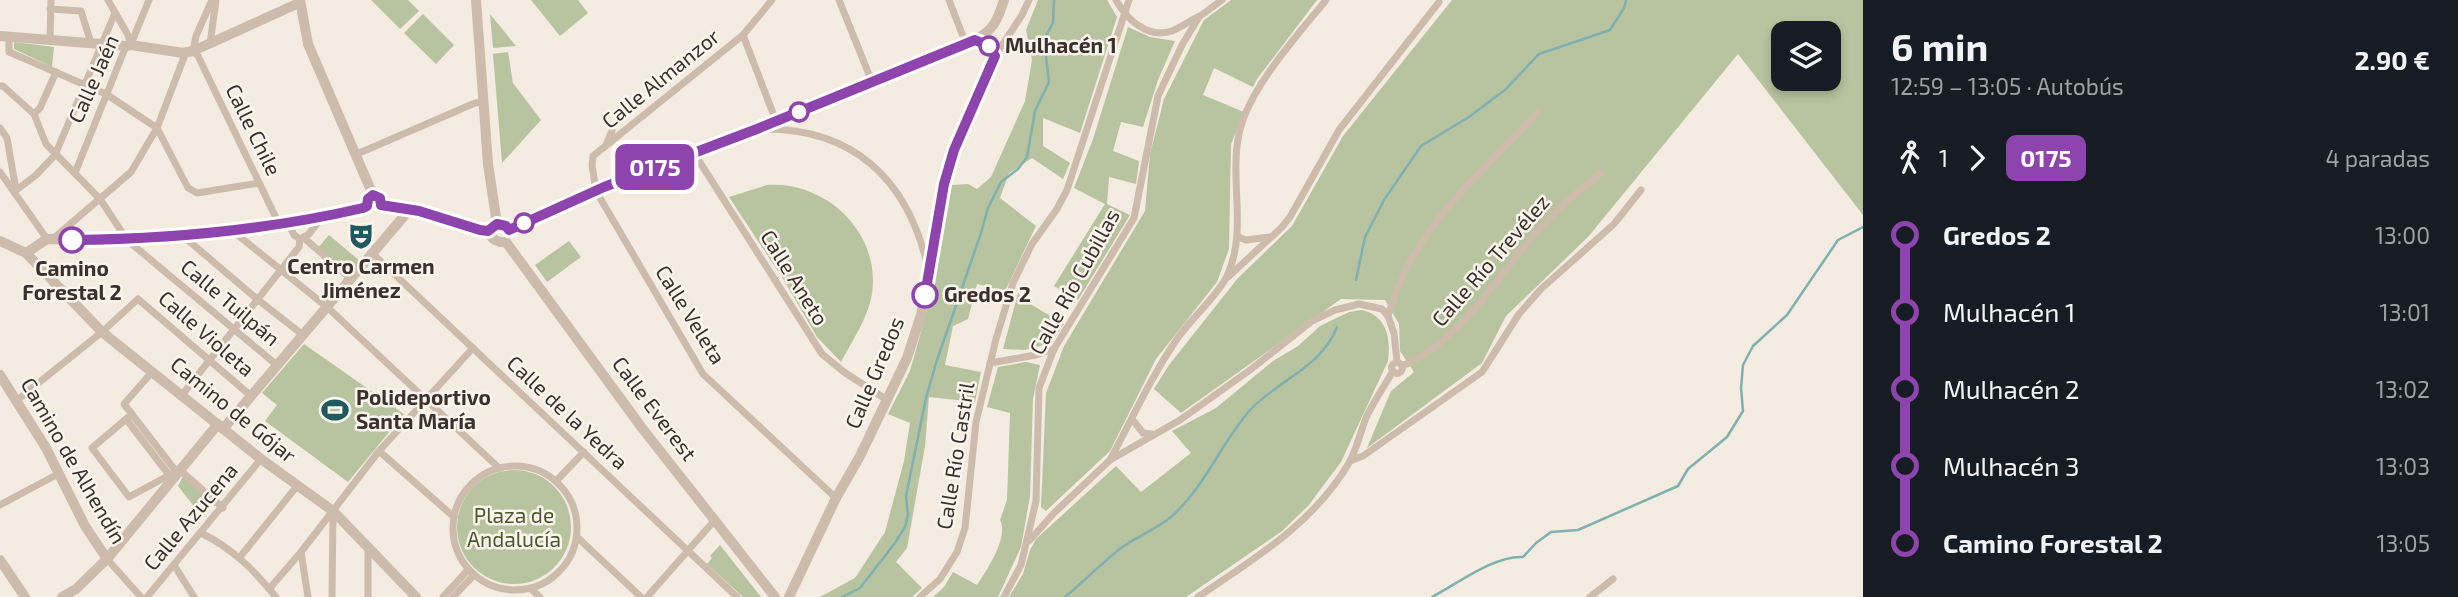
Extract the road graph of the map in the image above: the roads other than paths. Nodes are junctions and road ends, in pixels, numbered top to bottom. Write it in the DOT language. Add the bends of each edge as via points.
graph roads {
  1 [pos="51,0"];
  2 [pos="108,0"];
  3 [pos="149,0"];
  4 [pos="214,0"];
  5 [pos="476,0"];
  6 [pos="772,0"];
  7 [pos="839,0"];
  8 [pos="949,0"];
  9 [pos="1004,0"];
  10 [pos="1029,0"];
  11 [pos="1116,0"];
  12 [pos="1129,0"];
  13 [pos="1222,0"];
  14 [pos="1326,0"];
  15 [pos="300,2"];
  16 [pos="1439,2"];
  17 [pos="50,9"];
  18 [pos="115,13"];
  19 [pos="1123,13"];
  20 [pos="1199,17"];
  21 [pos="1172,31"];
  22 [pos="743,34"];
  23 [pos="5,36"];
  24 [pos="50,40"];
  25 [pos="971,42"];
  26 [pos="91,43"];
  27 [pos="103,44"];
  28 [pos="210,45"];
  29 [pos="1182,45"];
  30 [pos="128,46"];
  31 [pos="190,52"];
  32 [pos="995,56"];
  33 [pos="56,72"];
  34 [pos="872,82"];
  35 [pos="86,85"];
  36 [pos="0,86"];
  37 [pos="106,94"];
  38 [pos="484,102"];
  39 [pos="1538,112"];
  40 [pos="33,114"];
  41 [pos="776,121"];
  42 [pos="0,128"];
  43 [pos="157,128"];
  44 [pos="757,129"];
  45 [pos="612,131"];
  46 [pos="606,145"];
  47 [pos="694,153"];
  48 [pos="357,154"];
  49 [pos="55,155"];
  50 [pos="0,172"];
  51 [pos="75,173"];
  52 [pos="1601,173"];
  53 [pos="259,183"];
  54 [pos="1641,190"];
  55 [pos="15,191"];
  56 [pos="596,191"];
  57 [pos="373,195"];
  58 [pos="100,199"];
  59 [pos="381,205"];
  60 [pos="367,206"];
  61 [pos="410,209"];
  62 [pos="284,224"];
  63 [pos="311,224"];
  64 [pos="497,224"];
  65 [pos="509,230"];
  66 [pos="488,231"];
  67 [pos="234,232"];
  68 [pos="183,236"];
  69 [pos="1238,237"];
  70 [pos="1270,237"];
  71 [pos="50,238"];
  72 [pos="302,238"];
  73 [pos="127,240"];
  74 [pos="0,241"];
  75 [pos="506,242"];
  76 [pos="26,253"];
  77 [pos="373,254"];
  78 [pos="281,270"];
  79 [pos="930,275"];
  80 [pos="351,279"];
  81 [pos="1226,279"];
  82 [pos="257,299"];
  83 [pos="1393,300"];
  84 [pos="327,307"];
  85 [pos="1382,309"];
  86 [pos="1388,316"];
  87 [pos="234,330"];
  88 [pos="102,332"];
  89 [pos="303,335"];
  90 [pos="994,346"];
  91 [pos="473,348"];
  92 [pos="1054,349"];
  93 [pos="1036,355"];
  94 [pos="1012,358"];
  95 [pos="209,361"];
  96 [pos="990,363"];
  97 [pos="1400,364"];
  98 [pos="278,366"];
  99 [pos="1047,367"];
  100 [pos="153,371"];
  101 [pos="0,375"];
  102 [pos="182,395"];
  103 [pos="251,396"];
  104 [pos="426,398"];
  105 [pos="887,400"];
  106 [pos="16,401"];
  107 [pos="129,417"];
  108 [pos="1132,419"];
  109 [pos="220,426"];
  110 [pos="1152,434"];
  111 [pos="379,451"];
  112 [pos="584,452"];
  113 [pos="261,459"];
  114 [pos="1110,460"];
  115 [pos="1350,461"];
  116 [pos="499,468"];
  117 [pos="176,473"];
  118 [pos="58,474"];
  119 [pos="556,481"];
  120 [pos="297,486"];
  121 [pos="836,498"];
  122 [pos="0,505"];
  123 [pos="223,508"];
  124 [pos="333,511"];
  125 [pos="454,517"];
  126 [pos="714,521"];
  127 [pos="201,533"];
  128 [pos="577,537"];
  129 [pos="1027,544"];
  130 [pos="369,547"];
  131 [pos="688,551"];
  132 [pos="301,552"];
  133 [pos="240,557"];
  134 [pos="107,559"];
  135 [pos="0,560"];
  136 [pos="174,565"];
  137 [pos="471,573"];
  138 [pos="1613,579"];
  139 [pos="269,589"];
  140 [pos="531,589"];
  141 [pos="25,597"];
  142 [pos="62,597"];
  143 [pos="141,597"];
  144 [pos="147,597"];
  145 [pos="194,597"];
  146 [pos="276,597"];
  147 [pos="308,597"];
  148 [pos="332,597"];
  149 [pos="368,597"];
  150 [pos="416,597"];
  151 [pos="443,597"];
  152 [pos="453,597"];
  153 [pos="540,597"];
  154 [pos="641,597"];
  155 [pos="647,597"];
  156 [pos="737,597"];
  157 [pos="779,597"];
  158 [pos="789,597"];
  159 [pos="920,597"];
  160 [pos="1004,597"];
  161 [pos="1198,597"];
  162 [pos="1590,597"];
  1 -- 17 [label="street"];
  2 -- 18 [label="street"];
  3 -- 30 [label="street, Calle Jaén"];
  4 -- 28 [label="street"];
  4 -- 31 [label="street"];
  5 -- 38 [label="street"];
  6 -- 22 [label="street, Calle Almanzor"];
  7 -- 34 [label="street"];
  8 -- 25 [label="street"];
  9 -- 25 [label="street" via="998,21"];
  10 -- 32 [label="street, Calle Gredos"];
  11 -- 19 [label="street"];
  12 -- 19 [label="street, Calle Río Castril"];
  13 -- 20 [label="street, Calle Río Cubillas"];
  14 -- 69 [label="street" via="1272,68 1249,106 1239,133"];
  15 -- 28 [label="street"];
  15 -- 48 [label="street" via="308,44"];
  16 -- 70 [label="street" via="1339,130 1303,196"];
  17 -- 24 [label="street"];
  17 -- 26 [label="street" via="81,11"];
  18 -- 27 [label="street"];
  18 -- 30 [label="street" via="128,35"];
  19 -- 21 [label="street" via="1152,32"];
  19 -- 90 [label="street, Calle Río Castril" via="1067,190 1013,284"];
  20 -- 21 [label="street"];
  20 -- 29 [label="street, Calle Río Cubillas"];
  21 -- 29 [label="street" via="1179,34"];
  22 -- 41 [label="street"];
  22 -- 46 [label="street, Calle Almanzor"];
  23 -- 24 [label="street"];
  23 -- 33 [label="street" via="9,52"];
  24 -- 26 [label="street"];
  25 -- 32 [label="street" via="989,46"];
  25 -- 34 [label="street"];
  26 -- 27 [label="street"];
  27 -- 30 [label="street"];
  27 -- 35 [label="street"];
  28 -- 31 [label="street"];
  29 -- 92 [label="street, Calle Río Cubillas" via="1158,96 1134,218"];
  30 -- 31 [label="street"];
  30 -- 37 [label="street, Calle Jaén"];
  31 -- 43 [label="street"];
  31 -- 53 [label="street, Calle Chile" via="198,56"];
  32 -- 79 [label="street, Calle Gredos" via="954,150"];
  33 -- 35 [label="street"];
  33 -- 40 [label="street"];
  34 -- 41 [label="street"];
  35 -- 37 [label="street"];
  35 -- 49 [label="street"];
  36 -- 40 [label="street"];
  37 -- 43 [label="street"];
  37 -- 51 [label="street, Calle Jaén"];
  38 -- 48 [label="street"];
  38 -- 64 [label="street"];
  39 -- 83 [label="street" via="1445,208 1407,265"];
  40 -- 49 [label="street, Calle Tuilpán"];
  41 -- 44 [label="street"];
  42 -- 55 [label="street" via="7,138"];
  43 -- 53 [label="street" via="188,188 197,193"];
  43 -- 58 [label="street" via="131,172"];
  44 -- 47 [label="street"];
  44 -- 79 [label="street" via="817,136 870,161 905,205"];
  45 -- 46 [label="street"];
  46 -- 56 [label="street, Calle Almanzor" via="593,156"];
  47 -- 56 [label="street"];
  47 -- 105 [label="street, Calle Aneto" via="822,354"];
  48 -- 57 [label="street"];
  49 -- 51 [label="street, Calle Tuilpán"];
  49 -- 55 [label="street"];
  50 -- 55 [label="street"];
  51 -- 58 [label="street, Calle Tuilpán"];
  52 -- 97 [label="street, Calle Río Trevélez" via="1535,233 1459,328 1438,347"];
  53 -- 62 [label="street, Calle Chile"];
  54 -- 115 [label="street" via="1614,224 1519,314 1482,372"];
  55 -- 71 [label="street"];
  56 -- 65 [label="street"];
  56 -- 121 [label="street, Calle Veleta" via="703,374"];
  57 -- 59 [label="street" via="380,198"];
  57 -- 60 [label="street"];
  58 -- 71 [label="street"];
  58 -- 73 [label="street, Calle Tuilpán"];
  59 -- 60 [label="street" via="374,211"];
  59 -- 61 [label="street"];
  60 -- 63 [label="street"];
  61 -- 66 [label="street"];
  61 -- 77 [label="street"];
  62 -- 63 [label="street"];
  62 -- 67 [label="street"];
  62 -- 72 [label="street, Calle Chile"];
  63 -- 72 [label="street"];
  64 -- 65 [label="street"];
  64 -- 66 [label="street"];
  65 -- 75 [label="street"];
  66 -- 75 [label="street" via="496,240"];
  67 -- 68 [label="street"];
  67 -- 78 [label="street"];
  68 -- 73 [label="street"];
  68 -- 82 [label="street"];
  69 -- 70 [label="street"];
  69 -- 81 [label="street"];
  70 -- 81 [label="street"];
  71 -- 73 [label="street"];
  71 -- 76 [label="street"];
  72 -- 78 [label="street"];
  72 -- 80 [label="street, Calle Chile"];
  73 -- 87 [label="street, Calle Tuilpán"];
  74 -- 76 [label="street"];
  75 -- 126 [label="street, Calle Everest"];
  76 -- 88 [label="street, Camino de Gójar"];
  77 -- 80 [label="street"];
  77 -- 91 [label="street, Calle de la Yedra"];
  78 -- 82 [label="street"];
  78 -- 84 [label="street"];
  79 -- 105 [label="street, Calle Gredos" via="907,358"];
  80 -- 84 [label="street"];
  81 -- 108 [label="street" via="1156,369"];
  82 -- 87 [label="street"];
  82 -- 89 [label="street"];
  83 -- 85 [label="street"];
  83 -- 86 [label="street"];
  84 -- 89 [label="street"];
  84 -- 104 [label="street"];
  85 -- 86 [label="street"];
  85 -- 110 [label="street" via="1359,304 1312,321 1180,421"];
  86 -- 97 [label="street"];
  87 -- 95 [label="street"];
  87 -- 98 [label="street, Calle Tuilpán"];
  88 -- 95 [label="street, Calle Violeta" via="138,299"];
  88 -- 100 [label="street, Camino de Gójar"];
  88 -- 106 [label="street"];
  89 -- 98 [label="street"];
  90 -- 94 [label="street"];
  90 -- 96 [label="street, Calle Río Castril"];
  91 -- 104 [label="street"];
  91 -- 112 [label="street, Calle de la Yedra"];
  92 -- 93 [label="street"];
  92 -- 99 [label="street, Calle Río Cubillas"];
  93 -- 94 [label="street"];
  93 -- 99 [label="street"];
  94 -- 96 [label="street"];
  95 -- 102 [label="street"];
  95 -- 103 [label="street, Calle Violeta"];
  96 -- 159 [label="street, Calle Río Castril" via="976,422 965,528 940,579"];
  97 -- 115 [label="street, Calle Río Trevélez" via="1400,372 1392,372 1367,416"];
  98 -- 103 [label="street"];
  99 -- 129 [label="street, Calle Río Cubillas" via="1039,388 1036,501"];
  100 -- 102 [label="street, Camino de Gójar"];
  100 -- 107 [label="street" via="124,404"];
  101 -- 106 [label="street, Camino de Alhendín"];
  102 -- 109 [label="street, Camino de Gójar"];
  103 -- 109 [label="street"];
  104 -- 111 [label="street"];
  104 -- 116 [label="street"];
  105 -- 121 [label="street, Calle Gredos"];
  106 -- 118 [label="street, Camino de Alhendín"];
  107 -- 117 [label="street"];
  107 -- 117 [label="street" via="92,448 129,497"];
  108 -- 110 [label="street" via="1143,433"];
  108 -- 114 [label="street"];
  109 -- 113 [label="street, Camino de Gójar"];
  109 -- 117 [label="street"];
  110 -- 114 [label="street"];
  111 -- 124 [label="street"];
  111 -- 125 [label="street"];
  112 -- 119 [label="street"];
  112 -- 131 [label="street, Calle de la Yedra"];
  113 -- 120 [label="street, Camino de Gójar"];
  113 -- 123 [label="street, Calle Azucena"];
  114 -- 129 [label="street"];
  115 -- 161 [label="street" via="1309,517"];
  116 -- 119 [label="street" via="538,470"];
  116 -- 125 [label="street" via="466,490"];
  117 -- 123 [label="street"];
  117 -- 134 [label="street"];
  118 -- 122 [label="street"];
  118 -- 134 [label="street, Camino de Alhendín"];
  119 -- 128 [label="street" via="571,500"];
  120 -- 124 [label="street, Camino de Gójar"];
  120 -- 133 [label="street"];
  121 -- 158 [label="street, Calle Gredos"];
  123 -- 127 [label="street, Calle Azucena"];
  124 -- 130 [label="street, Camino de Gójar"];
  124 -- 132 [label="street"];
  124 -- 148 [label="street"];
  125 -- 137 [label="street" via="454,542"];
  126 -- 131 [label="street"];
  126 -- 157 [label="street, Calle Everest"];
  127 -- 133 [label="street"];
  127 -- 136 [label="street, Calle Azucena"];
  128 -- 140 [label="street" via="565,566 555,577"];
  128 -- 154 [label="street"];
  129 -- 160 [label="street, Calle Río Cubillas"];
  130 -- 149 [label="street"];
  130 -- 150 [label="street, Camino de Gójar"];
  131 -- 155 [label="street"];
  131 -- 156 [label="street, Calle de la Yedra"];
  132 -- 139 [label="street"];
  132 -- 147 [label="street"];
  133 -- 139 [label="street"];
  134 -- 142 [label="street"];
  134 -- 143 [label="street, Camino de Alhendín"];
  135 -- 141 [label="street"];
  136 -- 144 [label="street, Calle Azucena"];
  136 -- 145 [label="street"];
  137 -- 140 [label="street" via="493,587"];
  137 -- 151 [label="street"];
  137 -- 152 [label="street"];
  138 -- 162 [label="street"];
  139 -- 146 [label="street"];
  140 -- 153 [label="street"];
}
